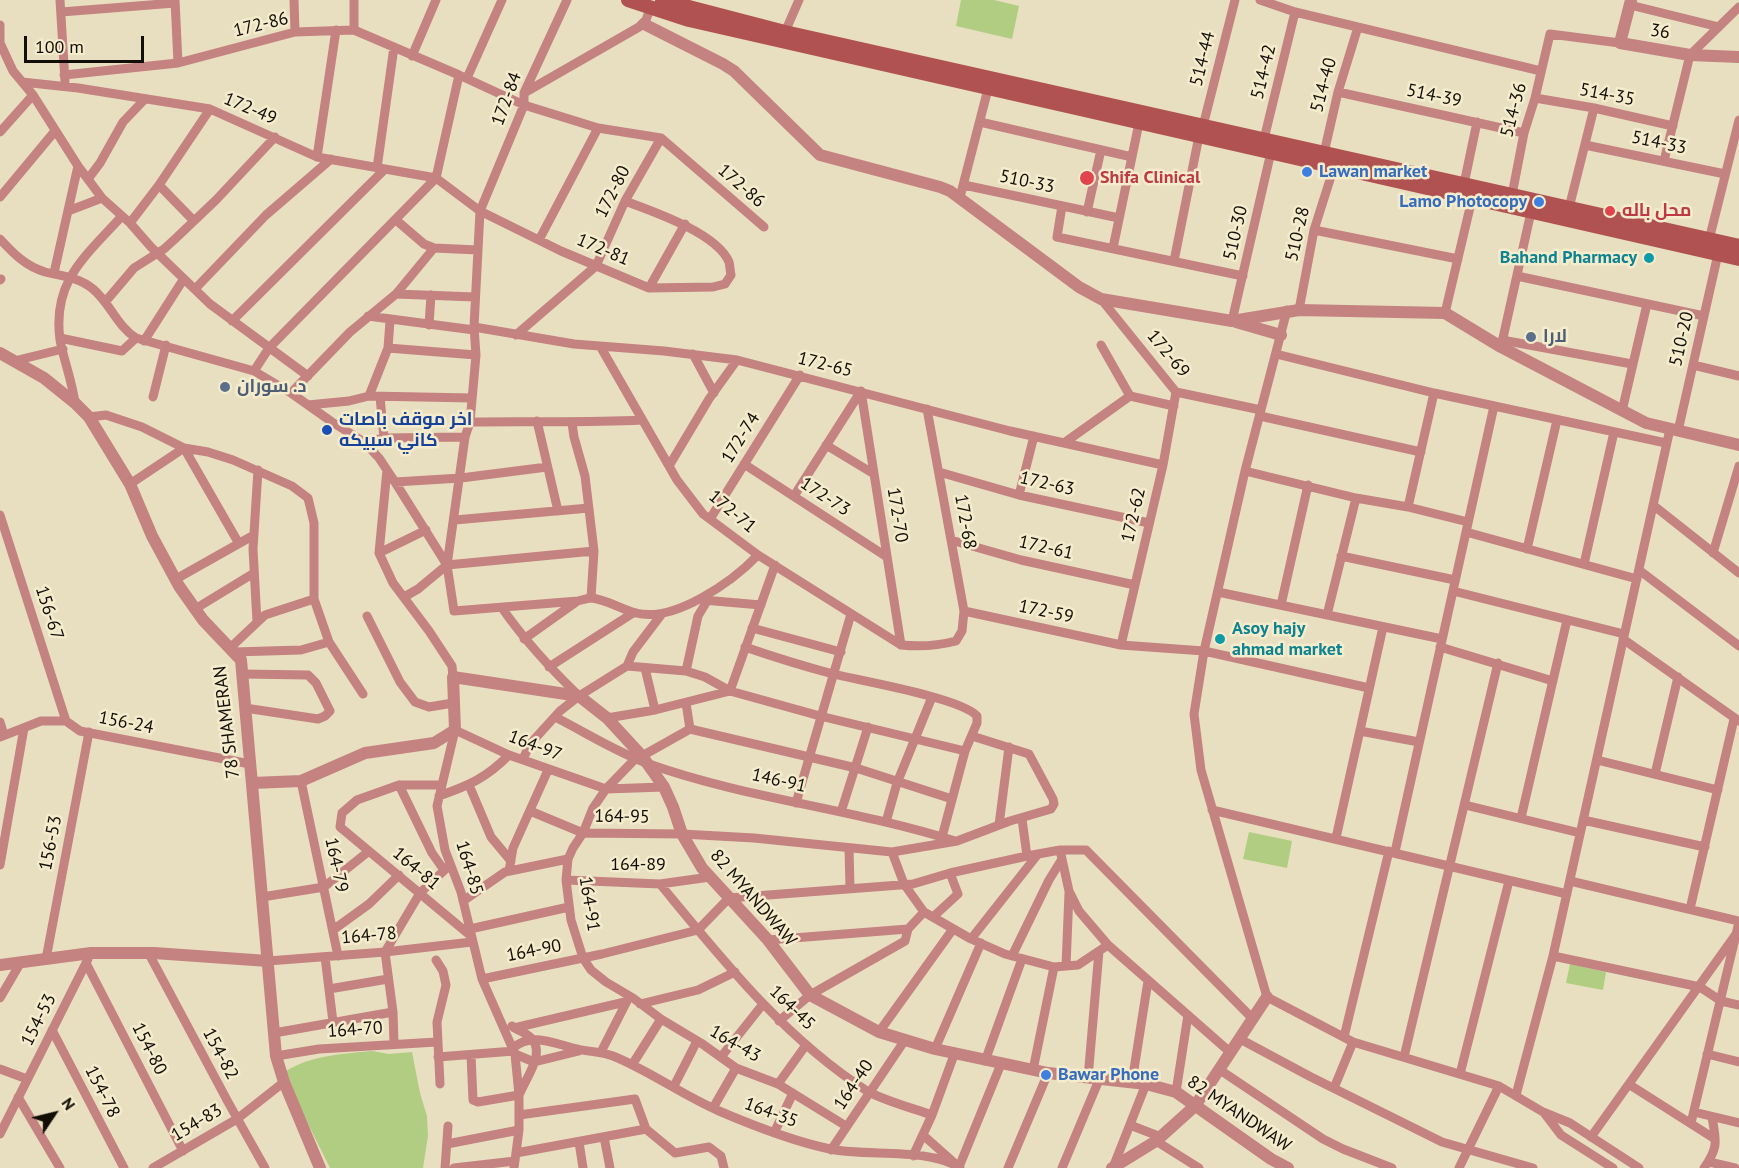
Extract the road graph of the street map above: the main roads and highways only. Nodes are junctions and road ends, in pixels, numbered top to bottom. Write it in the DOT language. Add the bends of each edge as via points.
graph roads {
  1 [pos="628,0"];
  2 [pos="662,0"];
  3 [pos="1201,131"];
  4 [pos="1268,146"];
  5 [pos="1648,232"];
  6 [pos="1739,246"];
  7 [pos="1739,259"];
  1 -- 3 [label="main road" via="689,20 988,90 1139,123"];
  2 -- 3 [label="main road"];
  3 -- 4 [label="main road"];
  4 -- 5 [label="main road" via="1324,153 1464,184 1569,208"];
  4 -- 5 [label="main road" via="1334,168 1531,212"];
  5 -- 6 [label="main road"];
  5 -- 7 [label="main road"];
}
